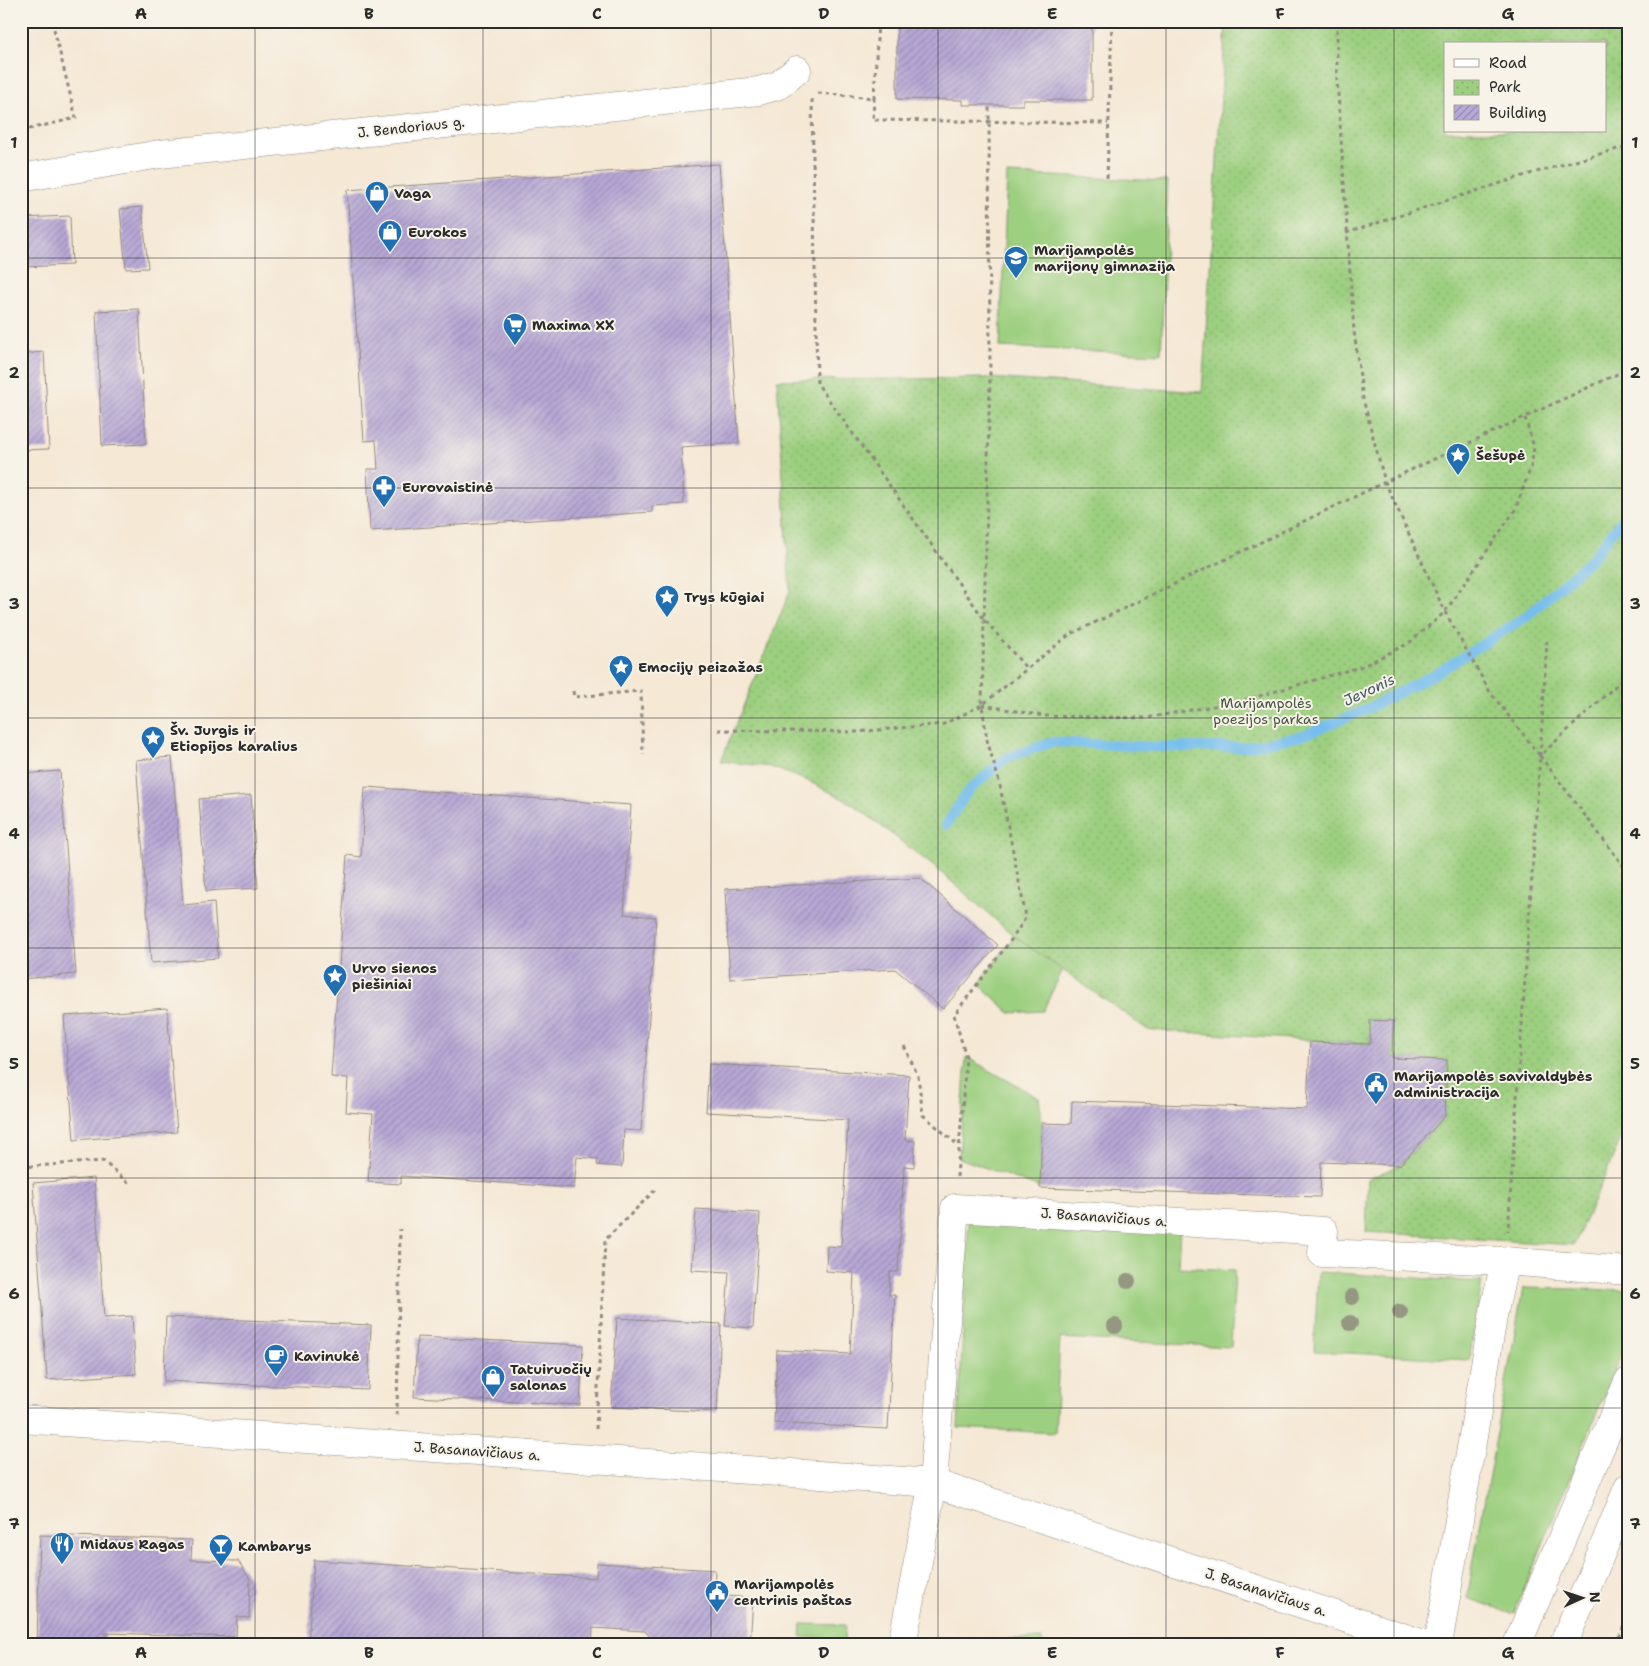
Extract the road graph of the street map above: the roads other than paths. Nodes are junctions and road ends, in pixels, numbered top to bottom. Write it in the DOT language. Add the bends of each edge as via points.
graph roads {
  1 [pos="797,70"];
  2 [pos="21,178"];
  3 [pos="1505,1261"];
  4 [pos="1628,1271"];
  5 [pos="1628,1382"];
  6 [pos="21,1419"];
  7 [pos="933,1483"];
  8 [pos="1628,1488"];
  9 [pos="902,1645"];
  10 [pos="1428,1645"];
  11 [pos="1438,1645"];
  12 [pos="1517,1645"];
  13 [pos="1563,1645"];
  1 -- 2 [label="main road, J. Bendoriaus g." via="779,86 759,91 160,154"];
  3 -- 4 [label="main road"];
  3 -- 7 [label="main road, J. Basanavičiaus a." via="1322,1253 1324,1231 955,1208"];
  3 -- 11 [label="main road"];
  5 -- 12 [label="main road"];
  6 -- 7 [label="main road, J. Basanavičiaus a."];
  7 -- 9 [label="main road"];
  7 -- 10 [label="main road, J. Basanavičiaus a."];
  8 -- 13 [label="main road"];
}
